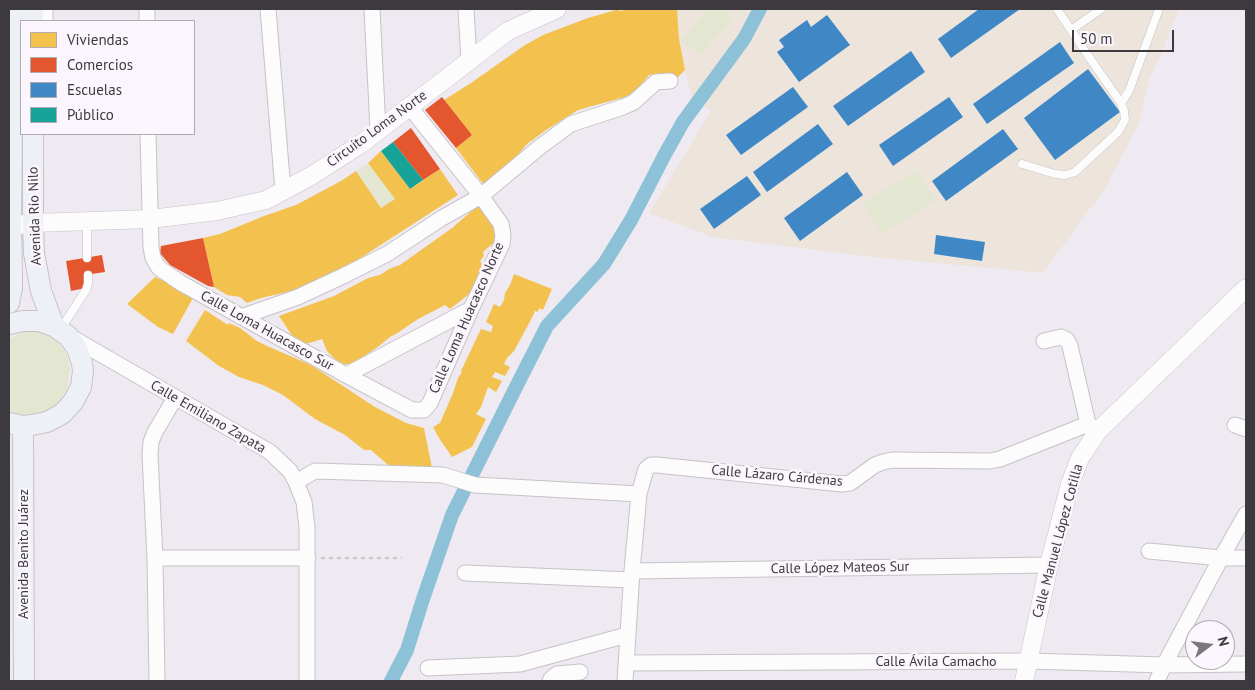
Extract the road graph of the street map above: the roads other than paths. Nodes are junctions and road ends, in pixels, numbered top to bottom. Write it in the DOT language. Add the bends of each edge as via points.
graph roads {
  1 [pos="13,9"];
  2 [pos="268,9"];
  3 [pos="372,9"];
  4 [pos="466,9"];
  5 [pos="557,9"];
  6 [pos="1057,9"];
  7 [pos="1101,9"];
  8 [pos="1159,9"];
  9 [pos="1071,30"];
  10 [pos="469,61"];
  11 [pos="670,81"];
  12 [pos="1121,103"];
  13 [pos="409,106"];
  14 [pos="378,130"];
  15 [pos="33,135"];
  16 [pos="43,135"];
  17 [pos="148,135"];
  18 [pos="1022,164"];
  19 [pos="283,191"];
  20 [pos="481,196"];
  21 [pos="150,218"];
  22 [pos="87,221"];
  23 [pos="32,223"];
  24 [pos="9,225"];
  25 [pos="87,258"];
  26 [pos="88,275"];
  27 [pos="1246,290"];
  28 [pos="9,303"];
  29 [pos="471,309"];
  30 [pos="241,317"];
  31 [pos="9,324"];
  32 [pos="61,331"];
  33 [pos="1044,341"];
  34 [pos="346,375"];
  35 [pos="175,398"];
  36 [pos="424,410"];
  37 [pos="16,424"];
  38 [pos="1093,427"];
  39 [pos="296,482"];
  40 [pos="639,494"];
  41 [pos="1246,514"];
  42 [pos="1149,552"];
  43 [pos="155,558"];
  44 [pos="308,558"];
  45 [pos="1221,558"];
  46 [pos="1246,558"];
  47 [pos="1049,565"];
  48 [pos="465,573"];
  49 [pos="631,575"];
  50 [pos="627,635"];
  51 [pos="1029,661"];
  52 [pos="626,663"];
  53 [pos="1246,664"];
  54 [pos="1164,665"];
  55 [pos="428,668"];
  56 [pos="580,672"];
  57 [pos="24,681"];
  58 [pos="157,681"];
  59 [pos="308,681"];
  60 [pos="550,681"];
  61 [pos="625,681"];
  62 [pos="1024,681"];
  63 [pos="1157,681"];
  1 -- 24 [label="main road, Avenida Río Nilo"];
  2 -- 19 [label="street"];
  3 -- 14 [label="street"];
  4 -- 10 [label="street"];
  5 -- 10 [label="street, Circuito Loma Norte" via="508,31"];
  6 -- 9 [label="lane"];
  7 -- 9 [label="lane"];
  8 -- 12 [label="lane" via="1129,91"];
  9 -- 12 [label="lane"];
  10 -- 13 [label="street, Circuito Loma Norte"];
  11 -- 20 [label="street" via="656,82 634,102 571,124"];
  12 -- 18 [label="lane" via="1125,120 1118,132 1075,172 1055,174"];
  13 -- 14 [label="street, Circuito Loma Norte"];
  13 -- 20 [label="street, Calle Loma Huacasco Norte"];
  14 -- 19 [label="street, Circuito Loma Norte" via="361,144"];
  15 -- 23 [label="main road, Avenida Río Nilo"];
  16 -- 23 [label="street" via="41,200"];
  17 -- 21 [label="street, Calle Loma Huacasco Sur"];
  19 -- 21 [label="street, Circuito Loma Norte" via="266,200 217,212"];
  20 -- 29 [label="street, Calle Loma Huacasco Norte" via="501,224 503,235 502,244"];
  20 -- 30 [label="street" via="387,254 344,276"];
  21 -- 22 [label="street, Circuito Loma Norte"];
  21 -- 30 [label="street, Calle Loma Huacasco Sur" via="153,258 159,268"];
  22 -- 23 [label="street, Circuito Loma Norte"];
  22 -- 25 [label="lane"];
  23 -- 24 [label="street, Circuito Loma Norte"];
  23 -- 32 [label="main road, Avenida Río Nilo" via="41,291"];
  24 -- 28 [label="main road, Avenida Río Nilo" via="12,278"];
  26 -- 32 [label="lane" via="86,290"];
  27 -- 38 [label="street, Calle Manuel López Cotilla"];
  29 -- 34 [label="street"];
  29 -- 36 [label="street, Calle Loma Huacasco Norte"];
  30 -- 34 [label="street, Calle Loma Huacasco Sur"];
  31 -- 32 [label="main road" via="39,321"];
  32 -- 35 [label="street, Calle Emiliano Zapata"];
  32 -- 37 [label="main road, Avenida Río Nilo" via="78,348 82,363 81,388 62,414 32,426"];
  33 -- 38 [label="street" via="1061,337 1067,340"];
  34 -- 36 [label="street, Calle Loma Huacasco Sur" via="412,410"];
  35 -- 39 [label="street, Calle Emiliano Zapata" via="270,452 290,471"];
  35 -- 43 [label="street" via="151,442"];
  37 -- 57 [label="main road, Avenida Benito Juárez"];
  38 -- 40 [label="street, Calle Lázaro Cárdenas" via="990,461 883,462 856,480 842,484 657,465 646,469"];
  38 -- 47 [label="street, Calle Manuel López Cotilla" via="1070,484"];
  39 -- 40 [label="street" via="315,471 443,475 475,485"];
  39 -- 44 [label="street, Calle Emiliano Zapata" via="304,502"];
  40 -- 49 [label="street"];
  41 -- 45 [label="street"];
  42 -- 45 [label="street"];
  43 -- 44 [label="street"];
  43 -- 58 [label="street"];
  44 -- 59 [label="street, Calle Emiliano Zapata"];
  45 -- 46 [label="street"];
  45 -- 54 [label="street"];
  47 -- 49 [label="street, Calle López Mateos Sur"];
  47 -- 51 [label="street, Calle Manuel López Cotilla"];
  48 -- 49 [label="street, Calle López Mateos Sur"];
  49 -- 50 [label="street"];
  50 -- 52 [label="street"];
  50 -- 55 [label="street" via="520,664"];
  51 -- 52 [label="street, Calle Ávila Camacho"];
  51 -- 54 [label="street, Calle Ávila Camacho"];
  51 -- 62 [label="street, Calle Manuel López Cotilla"];
  52 -- 61 [label="street"];
  53 -- 54 [label="street, Calle Ávila Camacho"];
  54 -- 63 [label="street"];
  56 -- 60 [label="street" via="557,674"];
}
